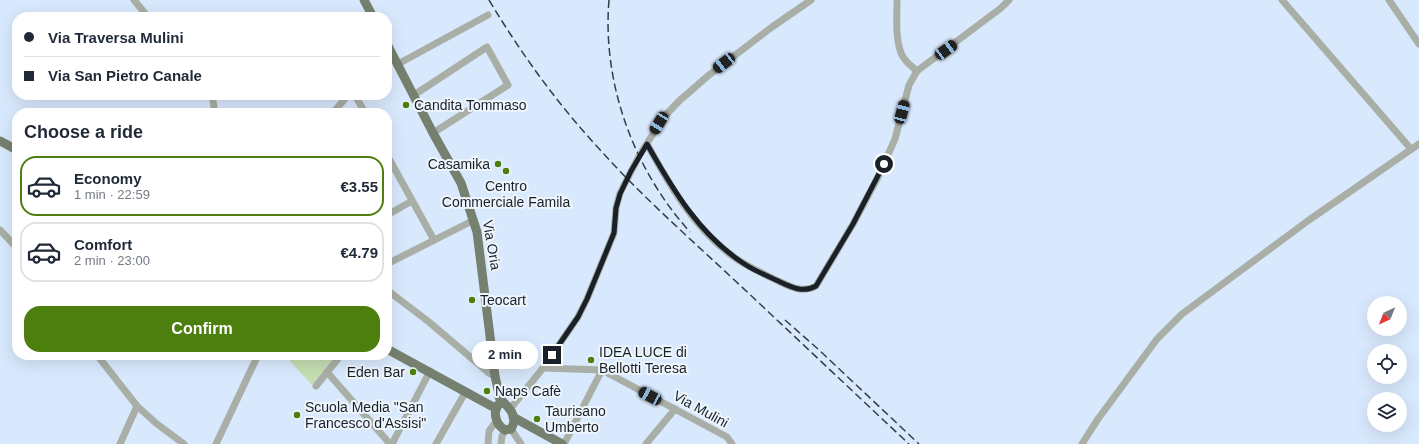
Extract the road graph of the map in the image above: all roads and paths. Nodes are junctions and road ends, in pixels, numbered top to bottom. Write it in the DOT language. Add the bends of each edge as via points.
graph roads {
  1 [pos="134,0"];
  2 [pos="364,0"];
  3 [pos="811,0"];
  4 [pos="897,0"];
  5 [pos="1009,0"];
  6 [pos="1282,0"];
  7 [pos="1389,0"];
  8 [pos="144,12"];
  9 [pos="370,12"];
  10 [pos="488,15"];
  11 [pos="1419,44"];
  12 [pos="392,59"];
  13 [pos="398,64"];
  14 [pos="917,71"];
  15 [pos="414,95"];
  16 [pos="344,100"];
  17 [pos="337,108"];
  18 [pos="433,133"];
  19 [pos="0,141"];
  20 [pos="647,144"];
  21 [pos="1419,144"];
  22 [pos="12,147"];
  23 [pos="1411,149"];
  24 [pos="392,168"];
  25 [pos="412,201"];
  26 [pos="392,212"];
  27 [pos="474,220"];
  28 [pos="0,230"];
  29 [pos="434,240"];
  30 [pos="12,243"];
  31 [pos="392,261"];
  32 [pos="392,294"];
  33 [pos="392,352"];
  34 [pos="101,360"];
  35 [pos="256,360"];
  36 [pos="337,360"];
  37 [pos="543,368"];
  38 [pos="602,370"];
  39 [pos="327,372"];
  40 [pos="430,372"];
  41 [pos="495,376"];
  42 [pos="316,386"];
  43 [pos="466,392"];
  44 [pos="499,403"];
  45 [pos="137,406"];
  46 [pos="675,409"];
  47 [pos="514,416"];
  48 [pos="497,420"];
  49 [pos="508,429"];
  50 [pos="180,443"];
  51 [pos="120,444"];
  52 [pos="216,444"];
  53 [pos="391,444"];
  54 [pos="436,444"];
  55 [pos="488,444"];
  56 [pos="501,444"];
  57 [pos="521,444"];
  58 [pos="563,444"];
  59 [pos="646,444"];
  60 [pos="732,444"];
  61 [pos="1082,444"];
  1 -- 8 [label="street"];
  2 -- 9 [label="main road"];
  3 -- 20 [label="street" via="685,95 663,118"];
  4 -- 14 [label="street" via="901,53 907,63"];
  5 -- 14 [label="street"];
  6 -- 23 [label="street"];
  7 -- 11 [label="street"];
  10 -- 13 [label="street"];
  12 -- 13 [label="main road, Via Oria"];
  13 -- 15 [label="main road, Via Oria"];
  14 -- 20 [label="street" via="908,85 895,139 878,177 820,280 809,290 790,286 730,255 697,222 676,194"];
  15 -- 18 [label="main road, Via Oria"];
  15 -- 18 [label="street" via="487,47 508,85"];
  16 -- 17 [label="street"];
  18 -- 27 [label="main road, Via Oria" via="461,183"];
  19 -- 22 [label="main road"];
  20 -- 37 [label="street" via="620,194 614,233 587,299 578,317"];
  21 -- 23 [label="street"];
  23 -- 61 [label="street" via="1309,220 1182,314 1157,339"];
  24 -- 25 [label="street"];
  25 -- 26 [label="street"];
  25 -- 29 [label="street"];
  27 -- 29 [label="street"];
  27 -- 41 [label="main road, Via Oria"];
  28 -- 30 [label="street"];
  29 -- 31 [label="street"];
  32 -- 41 [label="street"];
  33 -- 40 [label="main road"];
  34 -- 45 [label="street"];
  35 -- 52 [label="street"];
  36 -- 39 [label="street"];
  37 -- 38 [label="street, Via Mulini"];
  37 -- 47 [label="street"];
  38 -- 46 [label="street, Via Mulini"];
  38 -- 58 [label="street"];
  39 -- 42 [label="street"];
  39 -- 53 [label="street"];
  40 -- 43 [label="main road"];
  40 -- 53 [label="street"];
  41 -- 44 [label="main road, Via Oria"];
  43 -- 44 [label="main road"];
  43 -- 54 [label="street"];
  44 -- 47 [label="main road"];
  44 -- 48 [label="main road, Via Oria"];
  45 -- 50 [label="street"];
  45 -- 51 [label="street"];
  46 -- 59 [label="street"];
  46 -- 60 [label="street, Via Mulini" via="727,438"];
  47 -- 49 [label="main road" via="513,423"];
  47 -- 58 [label="main road"];
  48 -- 49 [label="main road" via="501,428"];
  48 -- 55 [label="street" via="489,431"];
  49 -- 56 [label="street" via="502,436"];
  49 -- 57 [label="street"];
}
